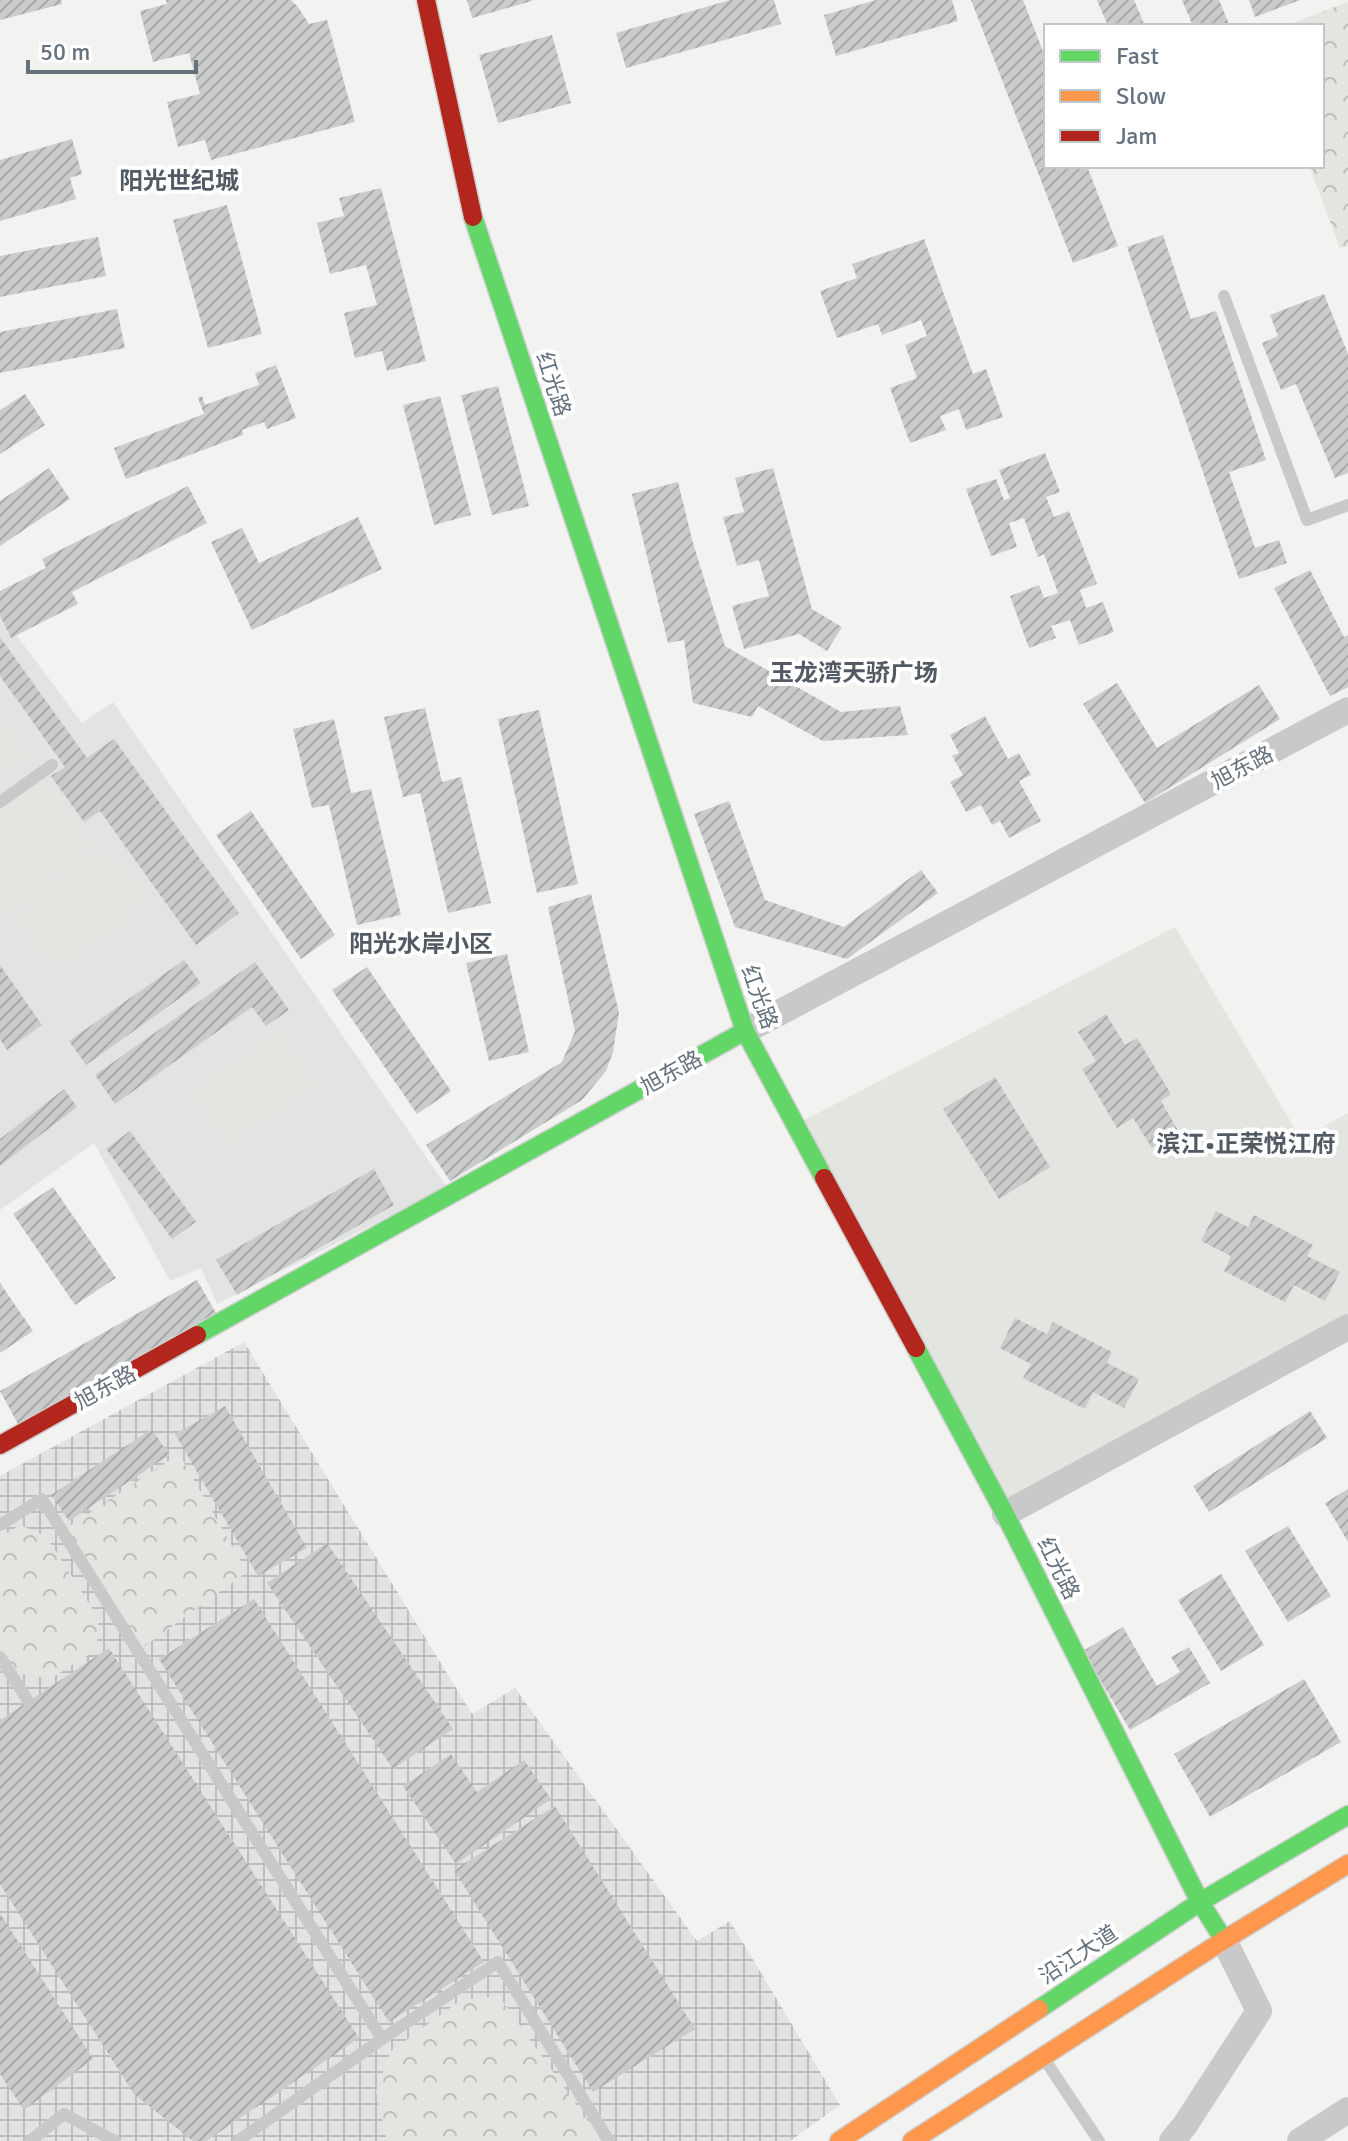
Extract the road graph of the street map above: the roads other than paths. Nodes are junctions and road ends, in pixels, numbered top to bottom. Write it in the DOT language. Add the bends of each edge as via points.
graph roads {
  1 [pos="426,0"];
  2 [pos="1224,296"];
  3 [pos="1348,505"];
  4 [pos="1348,710"];
  5 [pos="52,765"];
  6 [pos="0,802"];
  7 [pos="745,1031"];
  8 [pos="1348,1327"];
  9 [pos="0,1445"];
  10 [pos="1005,1514"];
  11 [pos="0,1525"];
  12 [pos="0,1657"];
  13 [pos="28,1701"];
  14 [pos="1348,1815"];
  15 [pos="1348,1864"];
  16 [pos="1200,1902"];
  17 [pos="1224,1940"];
  18 [pos="382,2039"];
  19 [pos="1043,2056"];
  20 [pos="1348,2110"];
  21 [pos="30,2141"];
  22 [pos="115,2141"];
  23 [pos="238,2141"];
  24 [pos="609,2141"];
  25 [pos="839,2141"];
  26 [pos="912,2141"];
  27 [pos="1099,2141"];
  28 [pos="1172,2141"];
  29 [pos="1300,2141"];
  1 -- 7 [label="street, 红光路" via="470,209"];
  2 -- 3 [label="lane" via="1307,520"];
  4 -- 7 [label="street, 旭东路"];
  5 -- 6 [label="lane"];
  7 -- 9 [label="street, 旭东路"];
  7 -- 10 [label="street, 红光路"];
  8 -- 10 [label="street"];
  10 -- 16 [label="street, 红光路"];
  11 -- 18 [label="lane" via="42,1499"];
  12 -- 13 [label="lane"];
  14 -- 16 [label="street, 沿江大道"];
  15 -- 17 [label="street"];
  16 -- 17 [label="street, 红光路"];
  16 -- 25 [label="street, 沿江大道"];
  17 -- 19 [label="street"];
  17 -- 28 [label="street" via="1259,2011"];
  18 -- 23 [label="lane"];
  18 -- 24 [label="lane" via="498,1962"];
  19 -- 26 [label="street"];
  19 -- 27 [label="lane"];
  20 -- 29 [label="street"];
  21 -- 22 [label="lane" via="64,2114"];
}
